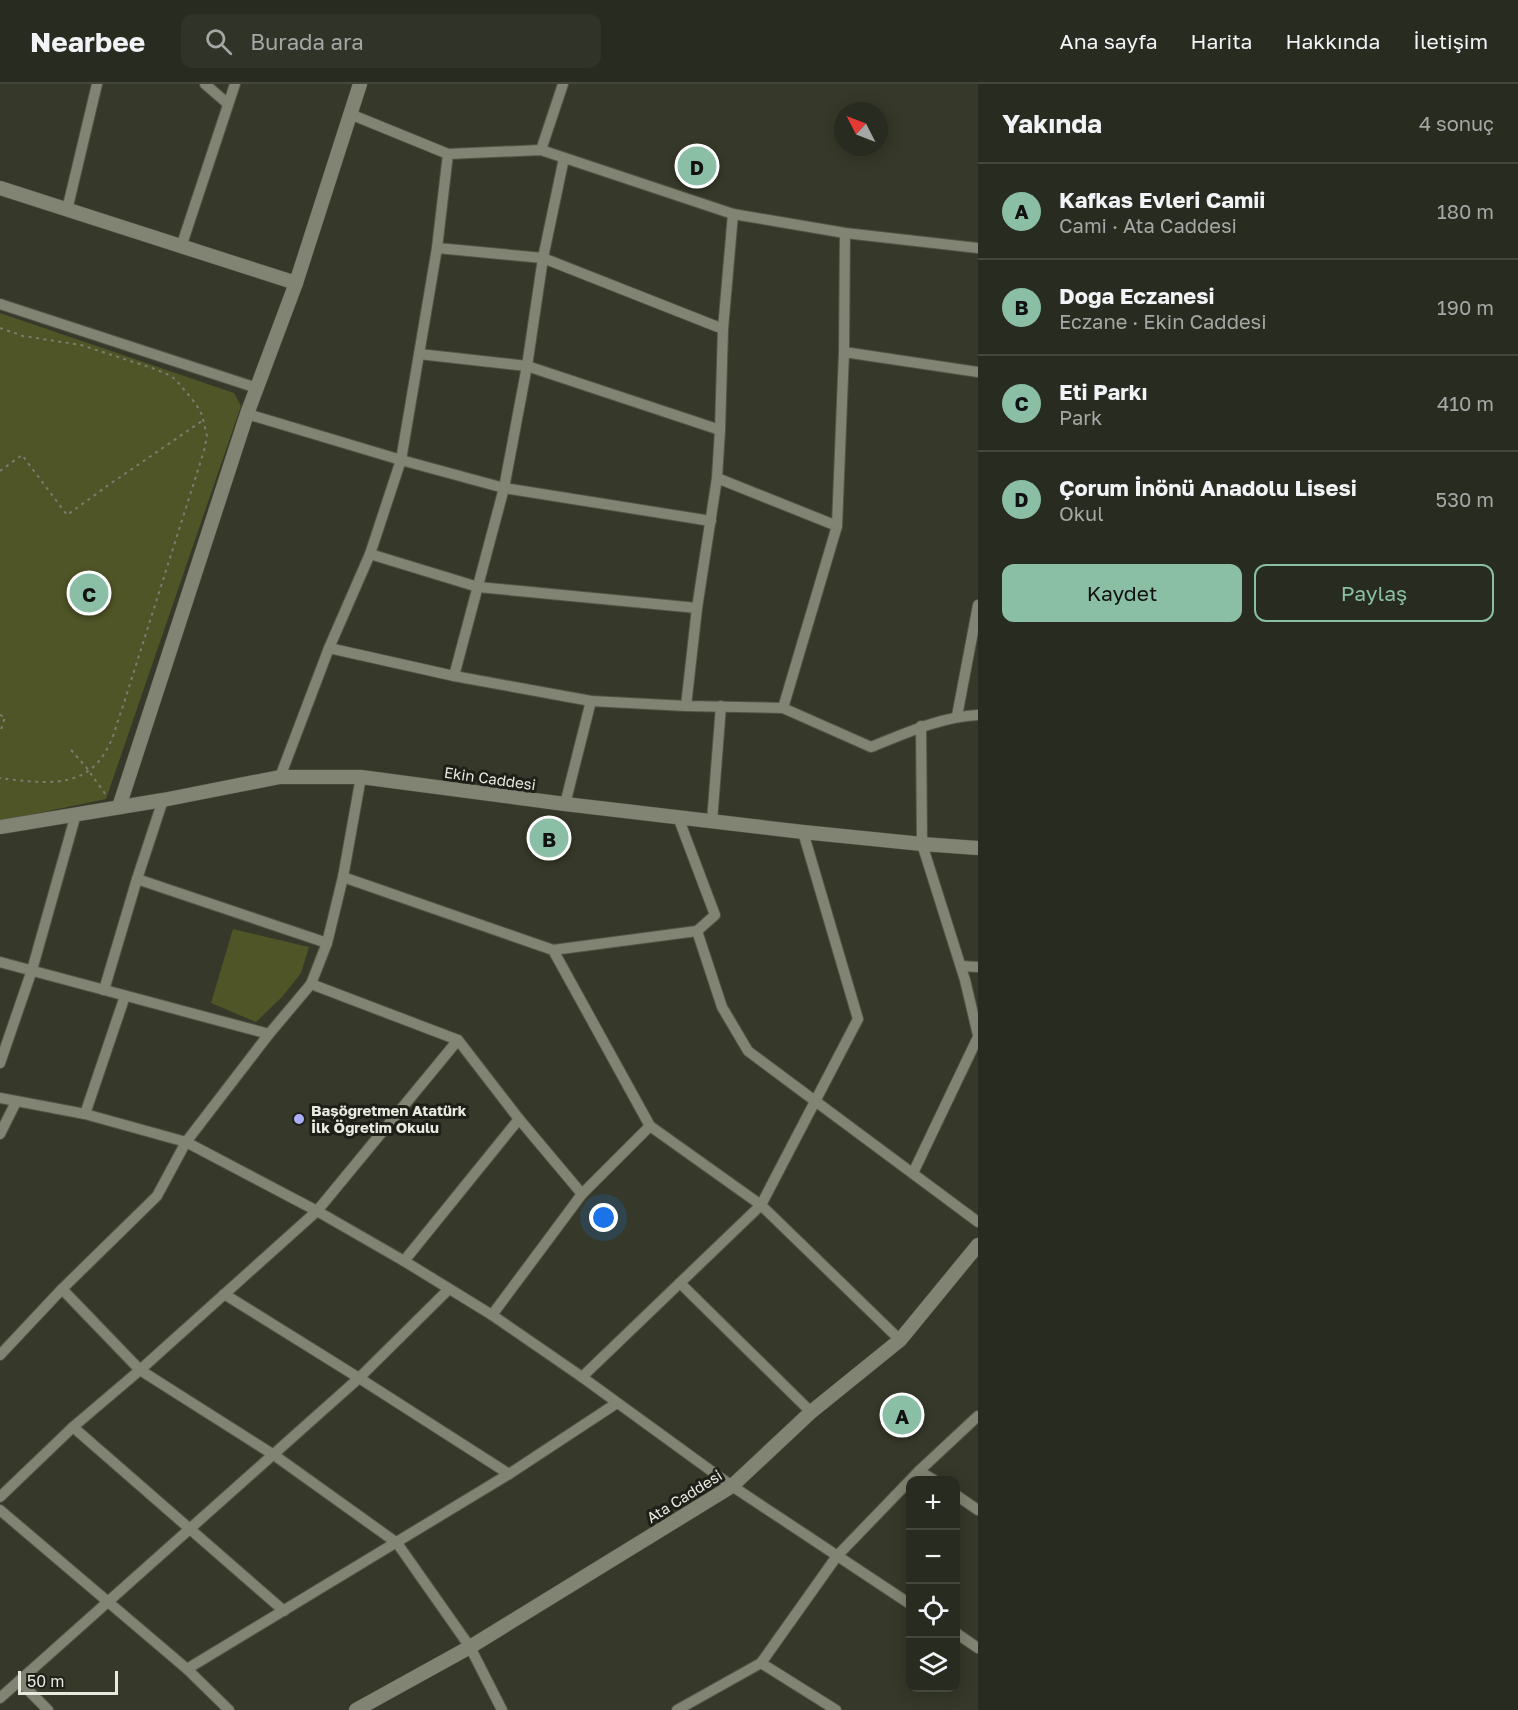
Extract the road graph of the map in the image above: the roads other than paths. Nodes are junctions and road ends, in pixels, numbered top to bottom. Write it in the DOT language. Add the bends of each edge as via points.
graph roads {
  1 [pos="97,84"];
  2 [pos="206,84"];
  3 [pos="234,84"];
  4 [pos="360,84"];
  5 [pos="563,84"];
  6 [pos="228,104"];
  7 [pos="350,114"];
  8 [pos="541,150"];
  9 [pos="448,154"];
  10 [pos="564,158"];
  11 [pos="0,188"];
  12 [pos="68,210"];
  13 [pos="733,214"];
  14 [pos="844,233"];
  15 [pos="181,247"];
  16 [pos="436,248"];
  17 [pos="978,248"];
  18 [pos="543,258"];
  19 [pos="296,283"];
  20 [pos="0,304"];
  21 [pos="723,329"];
  22 [pos="844,352"];
  23 [pos="419,354"];
  24 [pos="527,366"];
  25 [pos="978,372"];
  26 [pos="257,388"];
  27 [pos="248,414"];
  28 [pos="720,430"];
  29 [pos="401,460"];
  30 [pos="717,477"];
  31 [pos="504,488"];
  32 [pos="711,521"];
  33 [pos="837,526"];
  34 [pos="370,554"];
  35 [pos="478,587"];
  36 [pos="978,605"];
  37 [pos="697,608"];
  38 [pos="329,648"];
  39 [pos="454,676"];
  40 [pos="591,700"];
  41 [pos="686,706"];
  42 [pos="721,706"];
  43 [pos="783,708"];
  44 [pos="978,715"];
  45 [pos="957,716"];
  46 [pos="921,726"];
  47 [pos="279,777"];
  48 [pos="361,777"];
  49 [pos="163,800"];
  50 [pos="565,804"];
  51 [pos="117,807"];
  52 [pos="76,814"];
  53 [pos="678,817"];
  54 [pos="712,821"];
  55 [pos="0,827"];
  56 [pos="803,832"];
  57 [pos="922,844"];
  58 [pos="978,848"];
  59 [pos="343,877"];
  60 [pos="137,879"];
  61 [pos="697,931"];
  62 [pos="327,943"];
  63 [pos="553,950"];
  64 [pos="0,962"];
  65 [pos="961,966"];
  66 [pos="978,967"];
  67 [pos="32,970"];
  68 [pos="311,984"];
  69 [pos="104,990"];
  70 [pos="125,996"];
  71 [pos="269,1034"];
  72 [pos="978,1036"];
  73 [pos="458,1040"];
  74 [pos="0,1063"];
  75 [pos="0,1098"];
  76 [pos="816,1100"];
  77 [pos="16,1102"];
  78 [pos="85,1114"];
  79 [pos="519,1119"];
  80 [pos="650,1126"];
  81 [pos="0,1134"];
  82 [pos="186,1142"];
  83 [pos="913,1173"];
  84 [pos="582,1194"];
  85 [pos="761,1205"];
  86 [pos="316,1211"];
  87 [pos="978,1222"];
  88 [pos="978,1246"];
  89 [pos="404,1261"];
  90 [pos="680,1283"];
  91 [pos="62,1289"];
  92 [pos="449,1289"];
  93 [pos="224,1294"];
  94 [pos="492,1315"];
  95 [pos="900,1340"];
  96 [pos="0,1355"];
  97 [pos="140,1370"];
  98 [pos="582,1377"];
  99 [pos="359,1378"];
  100 [pos="617,1403"];
  101 [pos="811,1412"];
  102 [pos="978,1416"];
  103 [pos="73,1427"];
  104 [pos="274,1455"];
  105 [pos="919,1471"];
  106 [pos="509,1474"];
  107 [pos="927,1476"];
  108 [pos="732,1486"];
  109 [pos="0,1497"];
  110 [pos="960,1498"];
  111 [pos="0,1510"];
  112 [pos="978,1510"];
  113 [pos="188,1529"];
  114 [pos="397,1543"];
  115 [pos="837,1556"];
  116 [pos="906,1601"];
  117 [pos="109,1602"];
  118 [pos="284,1611"];
  119 [pos="960,1636"];
  120 [pos="470,1647"];
  121 [pos="978,1648"];
  122 [pos="761,1663"];
  123 [pos="187,1669"];
  124 [pos="19,1681"];
  125 [pos="0,1698"];
  126 [pos="48,1710"];
  127 [pos="229,1710"];
  128 [pos="356,1710"];
  129 [pos="501,1710"];
  130 [pos="677,1710"];
  131 [pos="836,1710"];
  1 -- 12 [label="street"];
  2 -- 6 [label="street"];
  3 -- 6 [label="street"];
  4 -- 7 [label="street"];
  5 -- 8 [label="street"];
  6 -- 15 [label="street"];
  7 -- 9 [label="street"];
  7 -- 19 [label="street"];
  8 -- 9 [label="street"];
  8 -- 10 [label="street"];
  9 -- 16 [label="street"];
  10 -- 13 [label="street"];
  10 -- 18 [label="street"];
  11 -- 12 [label="street"];
  12 -- 15 [label="street"];
  13 -- 14 [label="street"];
  13 -- 21 [label="street"];
  14 -- 17 [label="street"];
  14 -- 22 [label="street"];
  15 -- 19 [label="street"];
  16 -- 18 [label="street"];
  16 -- 23 [label="street"];
  18 -- 21 [label="street"];
  18 -- 24 [label="street"];
  19 -- 26 [label="street"];
  20 -- 26 [label="street"];
  21 -- 28 [label="street"];
  22 -- 25 [label="street"];
  22 -- 33 [label="street"];
  23 -- 24 [label="street"];
  23 -- 29 [label="street"];
  24 -- 28 [label="street"];
  24 -- 31 [label="street"];
  26 -- 27 [label="street"];
  27 -- 29 [label="street"];
  27 -- 51 [label="street"];
  28 -- 30 [label="street"];
  29 -- 31 [label="street"];
  29 -- 34 [label="street"];
  30 -- 32 [label="street"];
  30 -- 33 [label="street"];
  31 -- 32 [label="street"];
  31 -- 35 [label="street"];
  32 -- 37 [label="street"];
  33 -- 43 [label="street"];
  34 -- 35 [label="street"];
  34 -- 38 [label="street"];
  35 -- 37 [label="street"];
  35 -- 39 [label="street"];
  36 -- 45 [label="street"];
  37 -- 41 [label="street"];
  38 -- 39 [label="street"];
  38 -- 47 [label="street"];
  39 -- 40 [label="street"];
  40 -- 41 [label="street"];
  40 -- 50 [label="street"];
  41 -- 42 [label="street"];
  42 -- 43 [label="street"];
  42 -- 54 [label="street"];
  43 -- 46 [label="street" via="871,747"];
  44 -- 45 [label="street"];
  45 -- 46 [label="street"];
  46 -- 57 [label="street"];
  47 -- 48 [label="street, Ekin Caddesi"];
  47 -- 49 [label="street, Ekin Caddesi"];
  48 -- 50 [label="street, Ekin Caddesi"];
  48 -- 59 [label="street"];
  49 -- 51 [label="street, Ekin Caddesi"];
  49 -- 60 [label="street"];
  50 -- 53 [label="street, Ekin Caddesi"];
  51 -- 52 [label="street, Ekin Caddesi"];
  52 -- 55 [label="street, Ekin Caddesi"];
  52 -- 67 [label="street"];
  53 -- 54 [label="street, Ekin Caddesi"];
  53 -- 61 [label="street" via="715,915"];
  54 -- 56 [label="street, Ekin Caddesi"];
  56 -- 57 [label="street, Ekin Caddesi"];
  56 -- 76 [label="street" via="858,1019"];
  57 -- 58 [label="street, Ekin Caddesi"];
  57 -- 65 [label="street"];
  59 -- 62 [label="street"];
  59 -- 63 [label="street"];
  60 -- 62 [label="street"];
  60 -- 69 [label="street"];
  61 -- 63 [label="street"];
  61 -- 76 [label="street" via="722,1007 748,1051"];
  62 -- 68 [label="street"];
  63 -- 80 [label="street"];
  64 -- 67 [label="street"];
  65 -- 66 [label="street"];
  65 -- 72 [label="street"];
  67 -- 69 [label="street"];
  67 -- 74 [label="street"];
  68 -- 71 [label="street"];
  68 -- 73 [label="street"];
  69 -- 70 [label="street"];
  70 -- 71 [label="street"];
  70 -- 78 [label="street"];
  71 -- 82 [label="street"];
  72 -- 83 [label="street"];
  73 -- 79 [label="street"];
  73 -- 86 [label="street"];
  75 -- 77 [label="street"];
  76 -- 83 [label="street"];
  76 -- 85 [label="street"];
  77 -- 78 [label="street"];
  77 -- 81 [label="street"];
  78 -- 82 [label="street"];
  79 -- 84 [label="street"];
  79 -- 89 [label="street"];
  80 -- 84 [label="street"];
  80 -- 85 [label="street"];
  82 -- 86 [label="street"];
  82 -- 91 [label="street" via="157,1196"];
  83 -- 87 [label="street"];
  84 -- 94 [label="street"];
  85 -- 90 [label="street"];
  85 -- 95 [label="street"];
  86 -- 89 [label="street"];
  86 -- 93 [label="street"];
  88 -- 95 [label="street, Ata Caddesi"];
  89 -- 92 [label="street"];
  90 -- 98 [label="street"];
  90 -- 101 [label="street"];
  91 -- 96 [label="street"];
  91 -- 97 [label="street"];
  92 -- 94 [label="street"];
  92 -- 99 [label="street"];
  93 -- 97 [label="street"];
  93 -- 99 [label="street"];
  94 -- 98 [label="street"];
  95 -- 101 [label="street, Ata Caddesi"];
  97 -- 103 [label="street"];
  97 -- 104 [label="street"];
  98 -- 100 [label="street"];
  99 -- 104 [label="street"];
  99 -- 106 [label="street"];
  100 -- 106 [label="street"];
  100 -- 108 [label="street"];
  101 -- 108 [label="street, Ata Caddesi"];
  102 -- 105 [label="street"];
  103 -- 109 [label="street"];
  103 -- 113 [label="street"];
  104 -- 113 [label="street"];
  104 -- 114 [label="street"];
  105 -- 107 [label="street"];
  105 -- 115 [label="street"];
  106 -- 114 [label="street"];
  108 -- 115 [label="street"];
  108 -- 120 [label="street, Ata Caddesi"];
  110 -- 112 [label="street"];
  111 -- 117 [label="street"];
  113 -- 117 [label="street"];
  113 -- 118 [label="street"];
  114 -- 118 [label="street"];
  114 -- 120 [label="street"];
  115 -- 116 [label="street"];
  115 -- 122 [label="street"];
  117 -- 123 [label="street"];
  117 -- 124 [label="street"];
  118 -- 123 [label="street"];
  119 -- 121 [label="street"];
  120 -- 128 [label="street, Ata Caddesi"];
  120 -- 129 [label="street"];
  122 -- 130 [label="street"];
  122 -- 131 [label="street"];
  123 -- 127 [label="street"];
  124 -- 125 [label="street"];
  124 -- 126 [label="street"];
}
